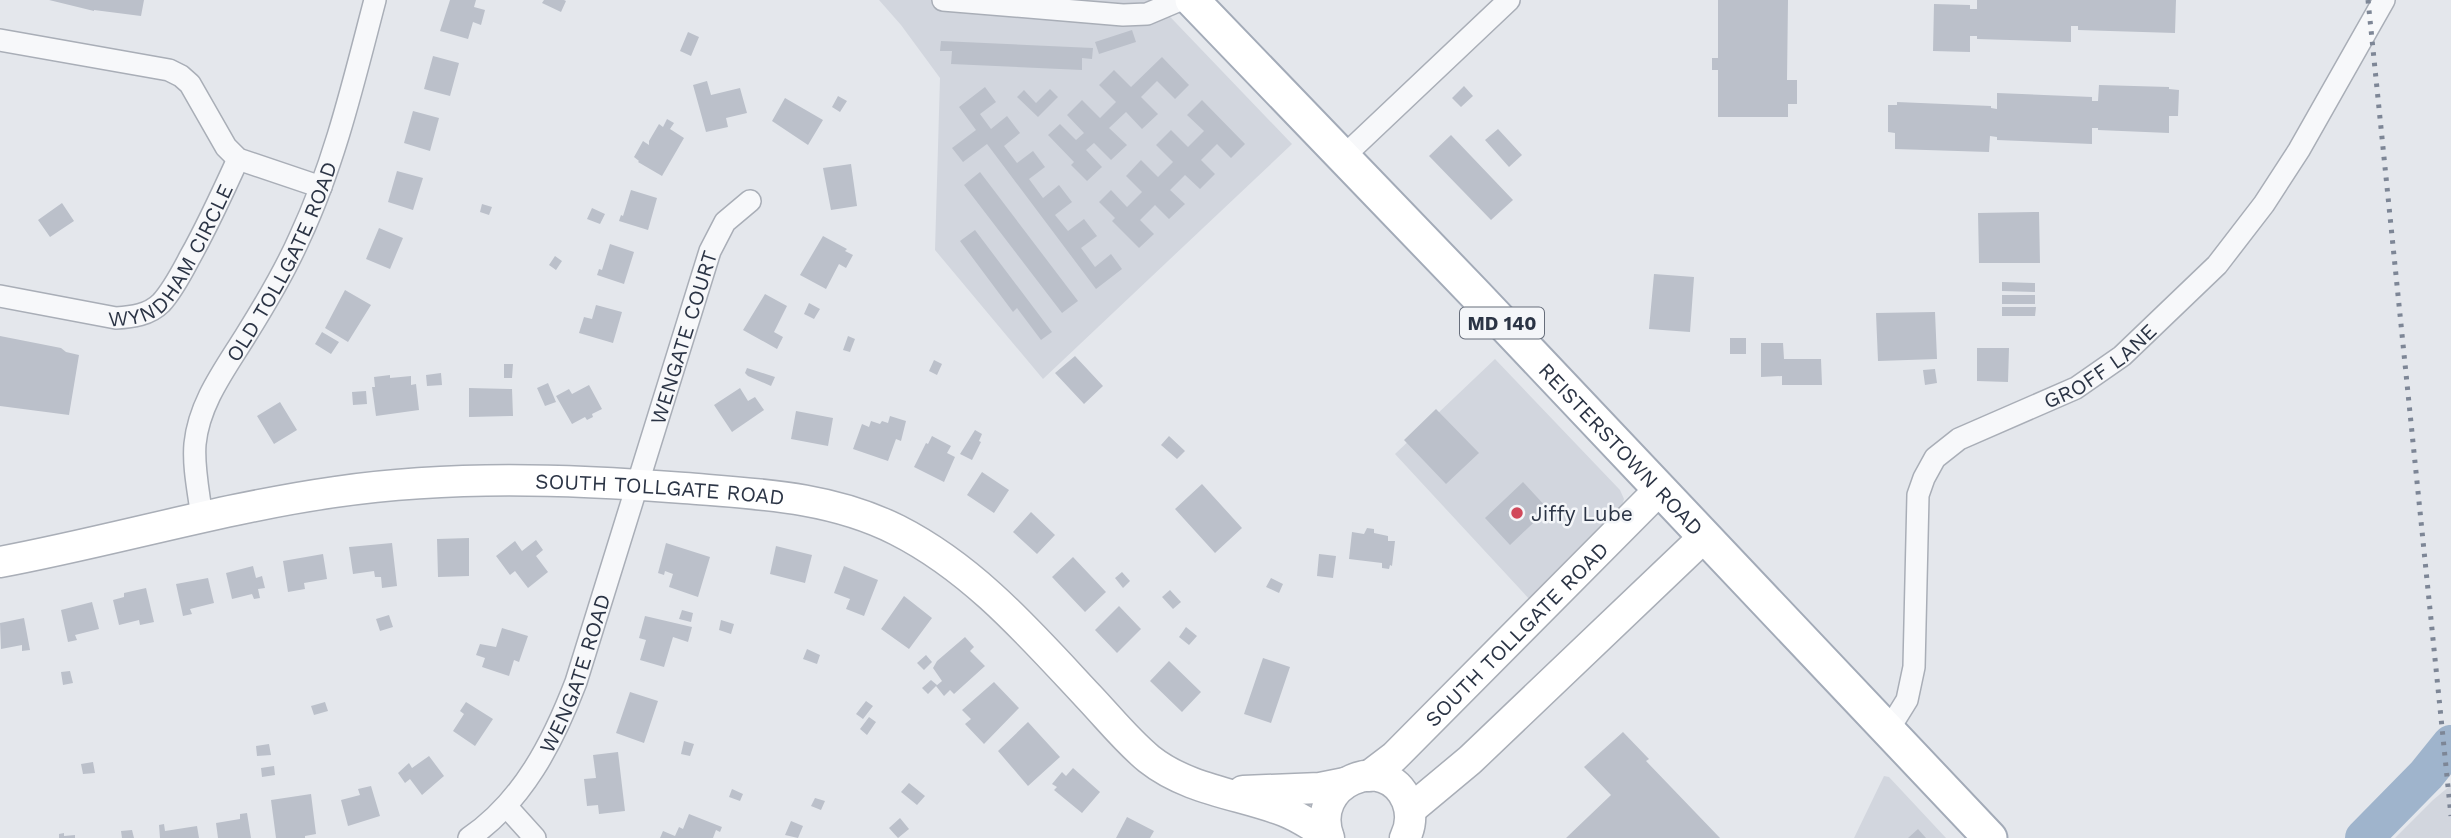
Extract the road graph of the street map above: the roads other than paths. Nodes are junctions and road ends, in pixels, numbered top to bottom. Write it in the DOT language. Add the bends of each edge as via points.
graph roads {
  1 [pos="375,0"];
  2 [pos="943,0"];
  3 [pos="1180,0"];
  4 [pos="1192,0"];
  5 [pos="1509,0"];
  6 [pos="2384,0"];
  7 [pos="0,40"];
  8 [pos="1343,157"];
  9 [pos="239,159"];
  10 [pos="321,187"];
  11 [pos="750,201"];
  12 [pos="0,296"];
  13 [pos="637,485"];
  14 [pos="1660,489"];
  15 [pos="202,518"];
  16 [pos="1705,536"];
  17 [pos="0,562"];
  18 [pos="1889,729"];
  19 [pos="1357,779"];
  20 [pos="1226,793"];
  21 [pos="507,807"];
  22 [pos="1407,824"];
  23 [pos="1329,837"];
  24 [pos="469,838"];
  25 [pos="535,838"];
  26 [pos="1990,838"];
  1 -- 10 [label="street, OLD TOLLGATE ROAD"];
  2 -- 3 [label="street" via="1123,15 1147,13"];
  4 -- 8 [label="main road, REISTERSTOWN ROAD / MD 140"];
  5 -- 8 [label="street"];
  6 -- 18 [label="street, GROFF LANE" via="2299,150 2217,265 2122,356 2040,404 1959,439 1935,458 1918,495 1914,667 1907,700"];
  7 -- 9 [label="street, WYNDHAM CIRCLE" via="169,70 190,83 226,147"];
  8 -- 14 [label="main road, REISTERSTOWN ROAD / MD 140"];
  9 -- 10 [label="street, WYNDHAM CIRCLE"];
  9 -- 12 [label="street, WYNDHAM CIRCLE" via="178,278 149,312 116,318"];
  10 -- 15 [label="street, OLD TOLLGATE ROAD" via="272,293 199,420 195,446"];
  11 -- 13 [label="street, WENGATE COURT" via="725,222 710,251"];
  13 -- 15 [label="street, SOUTH TOLLGATE ROAD" via="532,479 406,484 334,492"];
  13 -- 20 [label="street, SOUTH TOLLGATE ROAD" via="820,502 895,529 933,550 1005,609 1149,759 1179,777"];
  13 -- 21 [label="street, WENGATE ROAD" via="561,723"];
  14 -- 16 [label="main road, REISTERSTOWN ROAD / MD 140"];
  14 -- 19 [label="street, SOUTH TOLLGATE ROAD" via="1394,757"];
  15 -- 17 [label="street, SOUTH TOLLGATE ROAD"];
  16 -- 18 [label="main road, REISTERSTOWN ROAD / MD 140"];
  16 -- 22 [label="street"];
  18 -- 26 [label="main road, REISTERSTOWN ROAD / MD 140"];
  19 -- 20 [label="street, SOUTH TOLLGATE ROAD" via="1320,788"];
  19 -- 22 [label="street" via="1391,782 1405,797"];
  19 -- 23 [label="street" via="1331,797 1325,816"];
  20 -- 23 [label="street, SOUTH TOLLGATE ROAD" via="1286,812"];
  21 -- 24 [label="street, WENGATE ROAD"];
  21 -- 25 [label="street"];
}
